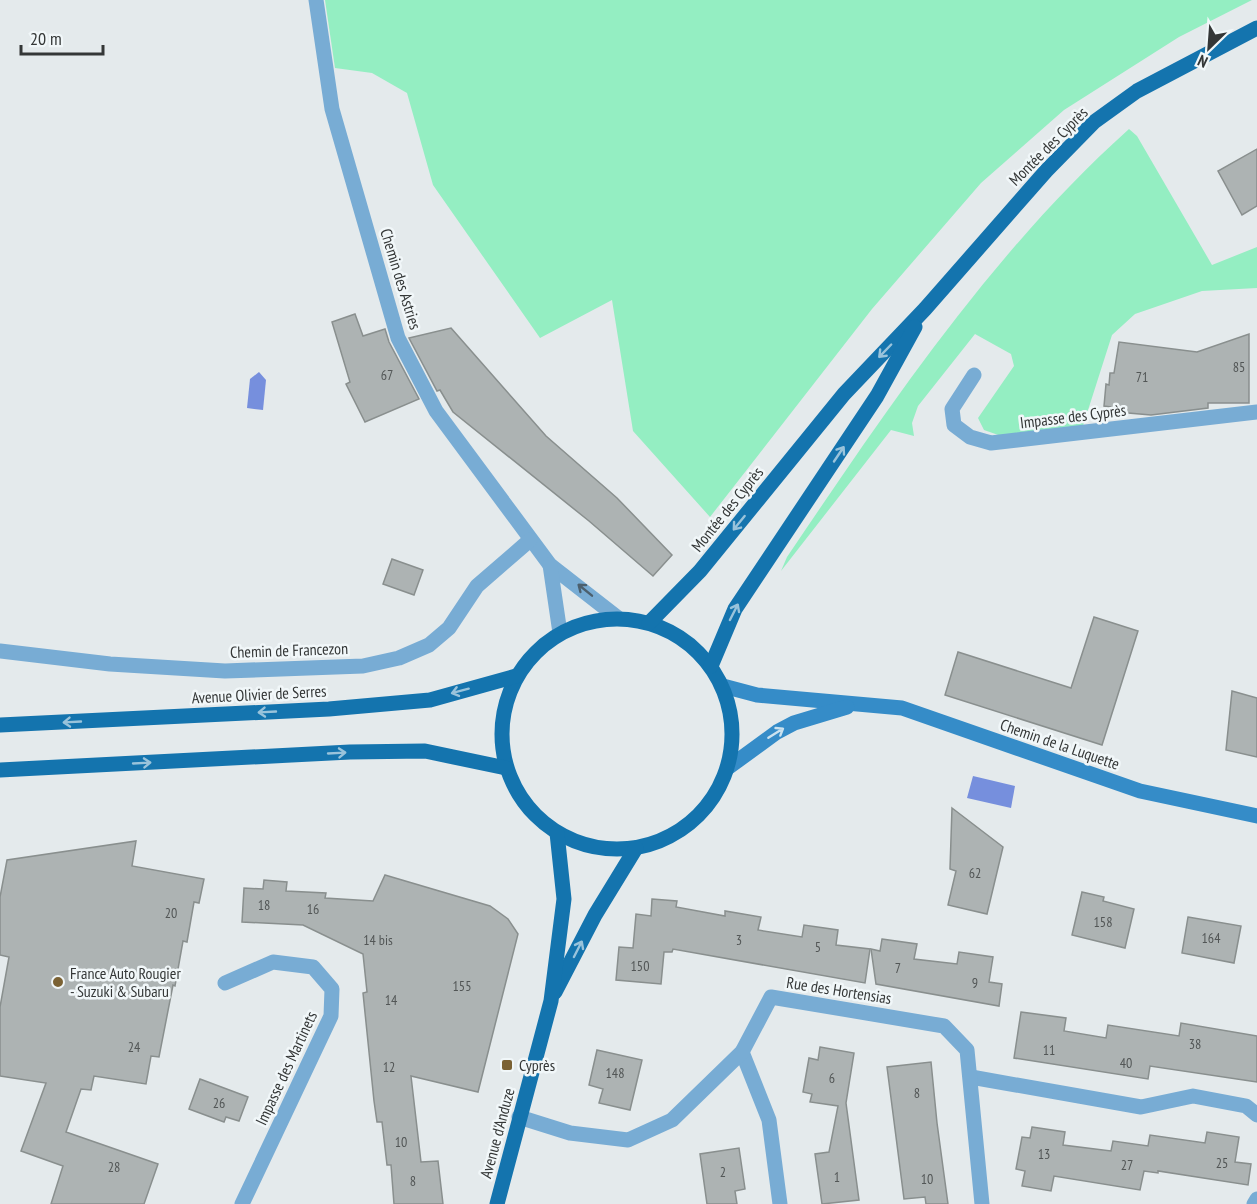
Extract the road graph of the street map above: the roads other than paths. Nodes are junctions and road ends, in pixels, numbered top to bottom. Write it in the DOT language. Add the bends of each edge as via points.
graph roads {
  1 [pos="316,0"];
  2 [pos="1257,28"];
  3 [pos="925,309"];
  4 [pos="974,375"];
  5 [pos="1257,412"];
  6 [pos="530,540"];
  7 [pos="550,565"];
  8 [pos="618,618"];
  9 [pos="649,622"];
  10 [pos="560,633"];
  11 [pos="0,651"];
  12 [pos="711,666"];
  13 [pos="516,676"];
  14 [pos="723,686"];
  15 [pos="853,705"];
  16 [pos="0,725"];
  17 [pos="729,767"];
  18 [pos="506,768"];
  19 [pos="0,770"];
  20 [pos="1257,816"];
  21 [pos="557,833"];
  22 [pos="636,848"];
  23 [pos="225,983"];
  24 [pos="551,1001"];
  25 [pos="742,1052"];
  26 [pos="972,1077"];
  27 [pos="1257,1115"];
  28 [pos="519,1117"];
  29 [pos="1257,1199"];
  30 [pos="242,1204"];
  31 [pos="497,1204"];
  32 [pos="780,1204"];
  33 [pos="982,1204"];
  34 [pos="1254,1204"];
  1 -- 6 [label="street, Chemin des Astries" via="332,109 398,338 436,411"];
  2 -- 3 [label="main road, Montée des Cyprès" via="1137,91 1094,122"];
  3 -- 9 [label="main road, Montée des Cyprès, one-way" via="844,394 700,571"];
  12 -- 3 [label="main road, Montée des Cyprès, one-way" via="735,609 877,396"];
  4 -- 5 [label="street, Impasse des Cyprès" via="952,410 954,425 970,437 991,443"];
  6 -- 7 [label="street, Chemin des Astries"];
  6 -- 11 [label="street, Chemin de Francezon" via="477,586 449,628 429,645 363,666 225,671 110,664"];
  8 -- 7 [label="street, Chemin des Astries, one-way"];
  7 -- 10 [label="street"];
  8 -- 9 [label="main road"];
  8 -- 10 [label="main road" via="588,622"];
  9 -- 12 [label="main road" via="684,639"];
  10 -- 13 [label="main road" via="536,651"];
  12 -- 14 [label="main road"];
  13 -- 16 [label="main road, Avenue Olivier de Serres, one-way" via="430,700 329,709"];
  13 -- 18 [label="main road" via="502,726"];
  14 -- 15 [label="street, Chemin de la Luquette" via="757,695"];
  14 -- 17 [label="main road" via="732,712"];
  17 -- 15 [label="street, Chemin de la Luquette, one-way" via="794,723"];
  15 -- 20 [label="street, Chemin de la Luquette" via="902,708 1140,791"];
  17 -- 22 [label="main road" via="715,796 694,821 667,838"];
  19 -- 18 [label="main road, one-way" via="350,752 414,752"];
  18 -- 21 [label="main road" via="535,816"];
  21 -- 22 [label="main road" via="582,844"];
  21 -- 24 [label="main road, Avenue d'Anduze" via="564,898"];
  24 -- 22 [label="main road, Avenue d'Anduze, one-way" via="595,915"];
  23 -- 30 [label="street, Impasse des Martinets" via="273,962 313,967 332,989 331,1016"];
  24 -- 28 [label="main road, Avenue d'Anduze"];
  25 -- 26 [label="street, Rue des Hortensias" via="771,997 944,1026 967,1050"];
  25 -- 28 [label="street, Rue des Hortensias" via="672,1120 628,1140 570,1133"];
  25 -- 32 [label="street" via="769,1120"];
  26 -- 27 [label="street" via="1141,1107 1193,1096 1246,1106"];
  26 -- 33 [label="street, Rue des Hortensias"];
  28 -- 31 [label="main road, Avenue d'Anduze"];
  29 -- 34 [label="street"];
}
